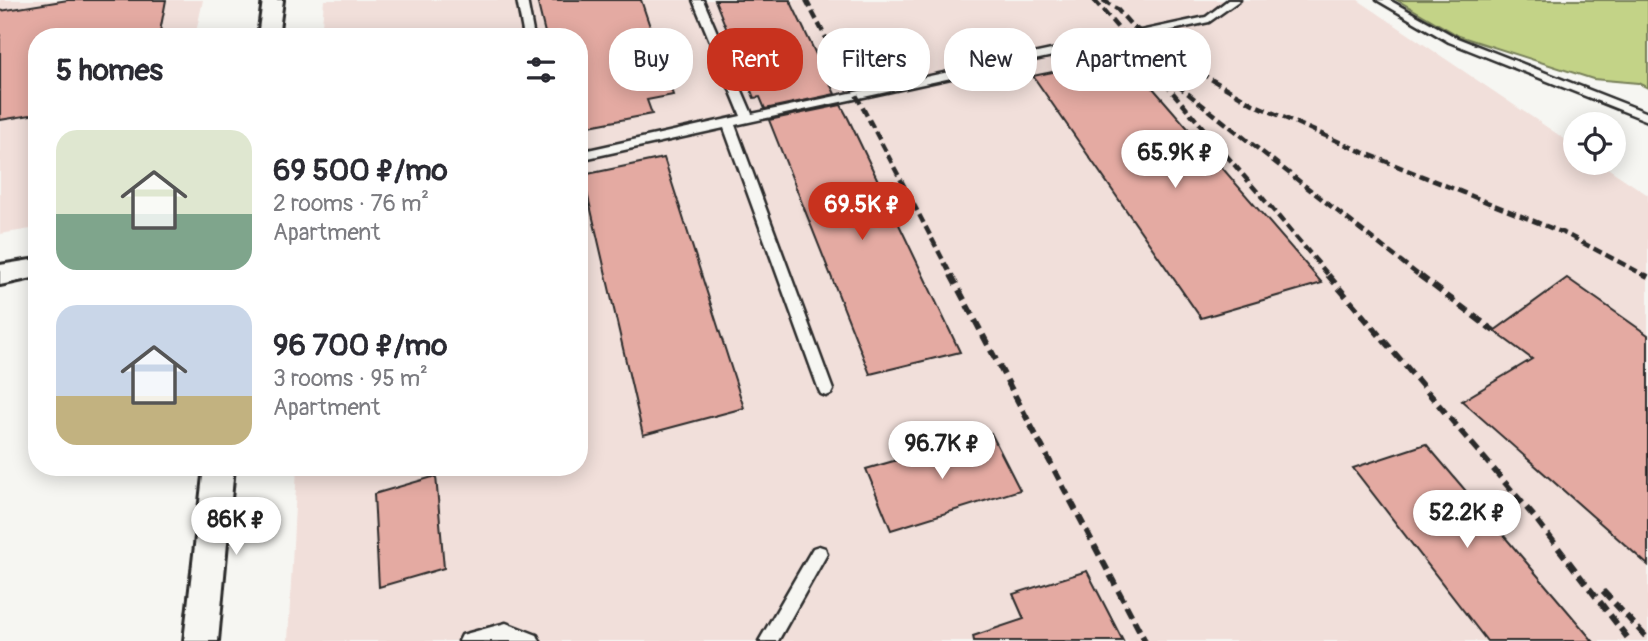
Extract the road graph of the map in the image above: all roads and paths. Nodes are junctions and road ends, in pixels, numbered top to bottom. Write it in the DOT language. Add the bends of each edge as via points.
graph roads {
  1 [pos="273,0"];
  2 [pos="522,0"];
  3 [pos="698,0"];
  4 [pos="1235,0"];
  5 [pos="1382,0"];
  6 [pos="269,28"];
  7 [pos="527,28"];
  8 [pos="1648,117"];
  9 [pos="748,118"];
  10 [pos="728,123"];
  11 [pos="588,154"];
  12 [pos="28,270"];
  13 [pos="0,275"];
  14 [pos="826,390"];
  15 [pos="218,476"];
  16 [pos="819,554"];
  17 [pos="201,641"];
  18 [pos="468,641"];
  19 [pos="531,641"];
  20 [pos="768,641"];
  1 -- 6 [label="street"];
  2 -- 7 [label="lane"];
  3 -- 9 [label="lane"];
  4 -- 9 [label="lane" via="1209,19"];
  5 -- 8 [label="lane" via="1453,40"];
  9 -- 10 [label="lane"];
  10 -- 11 [label="lane"];
  10 -- 14 [label="lane"];
  12 -- 13 [label="street"];
  15 -- 17 [label="street"];
  16 -- 20 [label="lane"];
  18 -- 19 [label="lane" via="506,632"];
}
